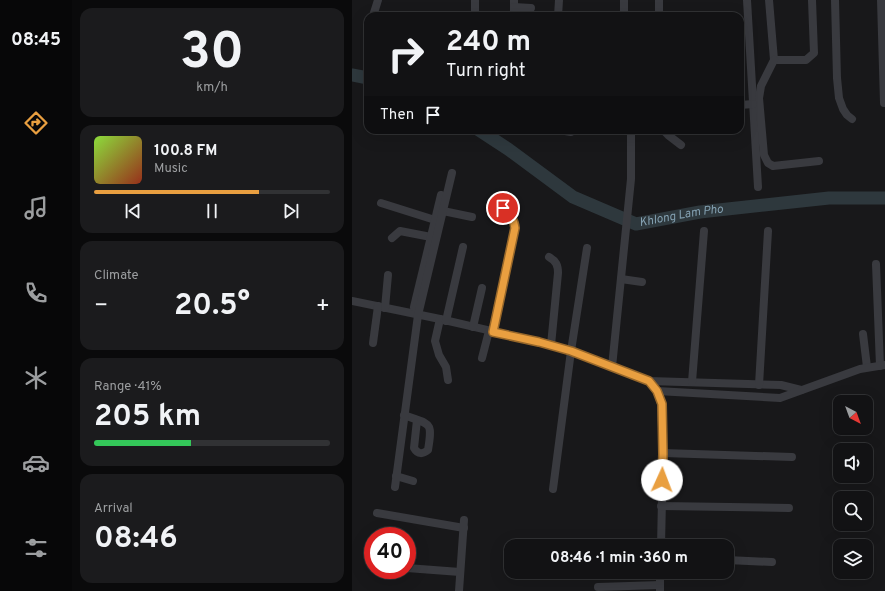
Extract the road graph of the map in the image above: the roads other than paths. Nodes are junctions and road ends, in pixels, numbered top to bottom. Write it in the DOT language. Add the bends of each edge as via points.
graph roads {
  1 [pos="378,0"];
  2 [pos="475,0"];
  3 [pos="559,0"];
  4 [pos="562,0"];
  5 [pos="624,0"];
  6 [pos="658,0"];
  7 [pos="747,0"];
  8 [pos="769,0"];
  9 [pos="812,0"];
  10 [pos="835,0"];
  11 [pos="882,0"];
  12 [pos="514,8"];
  13 [pos="530,8"];
  14 [pos="374,12"];
  15 [pos="475,12"];
  16 [pos="558,12"];
  17 [pos="563,12"];
  18 [pos="624,12"];
  19 [pos="659,12"];
  20 [pos="774,60"];
  21 [pos="884,103"];
  22 [pos="753,104"];
  23 [pos="744,105"];
  24 [pos="852,119"];
  25 [pos="631,134"];
  26 [pos="667,134"];
  27 [pos="681,145"];
  28 [pos="819,161"];
  29 [pos="452,173"];
  30 [pos="758,187"];
  31 [pos="441,195"];
  32 [pos="381,203"];
  33 [pos="503,208"];
  34 [pos="443,211"];
  35 [pos="472,217"];
  36 [pos="435,220"];
  37 [pos="704,231"];
  38 [pos="768,231"];
  39 [pos="431,237"];
  40 [pos="392,238"];
  41 [pos="463,247"];
  42 [pos="587,248"];
  43 [pos="549,256"];
  44 [pos="876,264"];
  45 [pos="388,275"];
  46 [pos="621,278"];
  47 [pos="642,282"];
  48 [pos="482,288"];
  49 [pos="352,301"];
  50 [pos="382,307"];
  51 [pos="415,314"];
  52 [pos="443,320"];
  53 [pos="473,326"];
  54 [pos="491,331"];
  55 [pos="863,334"];
  56 [pos="373,343"];
  57 [pos="551,346"];
  58 [pos="571,351"];
  59 [pos="482,358"];
  60 [pos="883,365"];
  61 [pos="612,367"];
  62 [pos="867,367"];
  63 [pos="448,380"];
  64 [pos="649,381"];
  65 [pos="692,382"];
  66 [pos="759,385"];
  67 [pos="802,390"];
  68 [pos="657,391"];
  69 [pos="404,415"];
  70 [pos="417,420"];
  71 [pos="663,454"];
  72 [pos="792,457"];
  73 [pos="396,476"];
  74 [pos="413,481"];
  75 [pos="395,487"];
  76 [pos="552,489"];
  77 [pos="661,506"];
  78 [pos="789,508"];
  79 [pos="377,513"];
  80 [pos="661,539"];
  81 [pos="734,560"];
  82 [pos="772,562"];
  83 [pos="416,569"];
  84 [pos="460,572"];
  85 [pos="598,587"];
  86 [pos="660,588"];
  87 [pos="459,591"];
  1 -- 14 [label="street"];
  2 -- 15 [label="street"];
  3 -- 16 [label="street"];
  4 -- 17 [label="street"];
  5 -- 18 [label="street"];
  6 -- 19 [label="street"];
  7 -- 22 [label="street"];
  8 -- 20 [label="street"];
  9 -- 20 [label="street" via="814,53 806,60"];
  10 -- 24 [label="street" via="839,98 842,109"];
  11 -- 21 [label="street"];
  12 -- 13 [label="street"];
  20 -- 28 [label="street" via="761,86 759,98 764,155 773,166"];
  22 -- 23 [label="street"];
  22 -- 30 [label="street"];
  25 -- 46 [label="street" via="631,179"];
  26 -- 27 [label="street"];
  29 -- 34 [label="street"];
  31 -- 36 [label="street"];
  32 -- 36 [label="street"];
  33 -- 54 [label="street" via="514,221 515,228"];
  34 -- 35 [label="street"];
  34 -- 51 [label="street"];
  36 -- 39 [label="street"];
  37 -- 65 [label="street"];
  38 -- 66 [label="street"];
  39 -- 40 [label="street" via="400,231"];
  39 -- 51 [label="street"];
  41 -- 52 [label="street"];
  42 -- 58 [label="street"];
  43 -- 57 [label="street" via="558,266"];
  44 -- 60 [label="street"];
  45 -- 50 [label="street"];
  46 -- 47 [label="street"];
  46 -- 61 [label="street"];
  48 -- 53 [label="street"];
  49 -- 50 [label="street"];
  50 -- 51 [label="street"];
  50 -- 56 [label="street"];
  51 -- 52 [label="street"];
  51 -- 69 [label="street"];
  52 -- 53 [label="street"];
  52 -- 63 [label="street" via="435,341 446,367"];
  53 -- 54 [label="street"];
  54 -- 57 [label="street"];
  54 -- 59 [label="street"];
  55 -- 62 [label="street"];
  57 -- 58 [label="street"];
  58 -- 61 [label="street"];
  58 -- 76 [label="street"];
  60 -- 62 [label="street"];
  61 -- 64 [label="street"];
  62 -- 67 [label="street"];
  64 -- 65 [label="street"];
  64 -- 68 [label="street"];
  65 -- 66 [label="street"];
  66 -- 67 [label="street" via="781,385"];
  67 -- 68 [label="street" via="780,398"];
  68 -- 71 [label="street" via="662,404"];
  69 -- 70 [label="street"];
  69 -- 73 [label="street"];
  71 -- 72 [label="street"];
  71 -- 77 [label="street"];
  73 -- 74 [label="street"];
  73 -- 75 [label="street"];
  77 -- 78 [label="street"];
  77 -- 80 [label="street"];
  79 -- 84 [label="street" via="464,524"];
  81 -- 82 [label="street"];
  83 -- 84 [label="street"];
  84 -- 87 [label="street"];
  85 -- 86 [label="street"];
}
